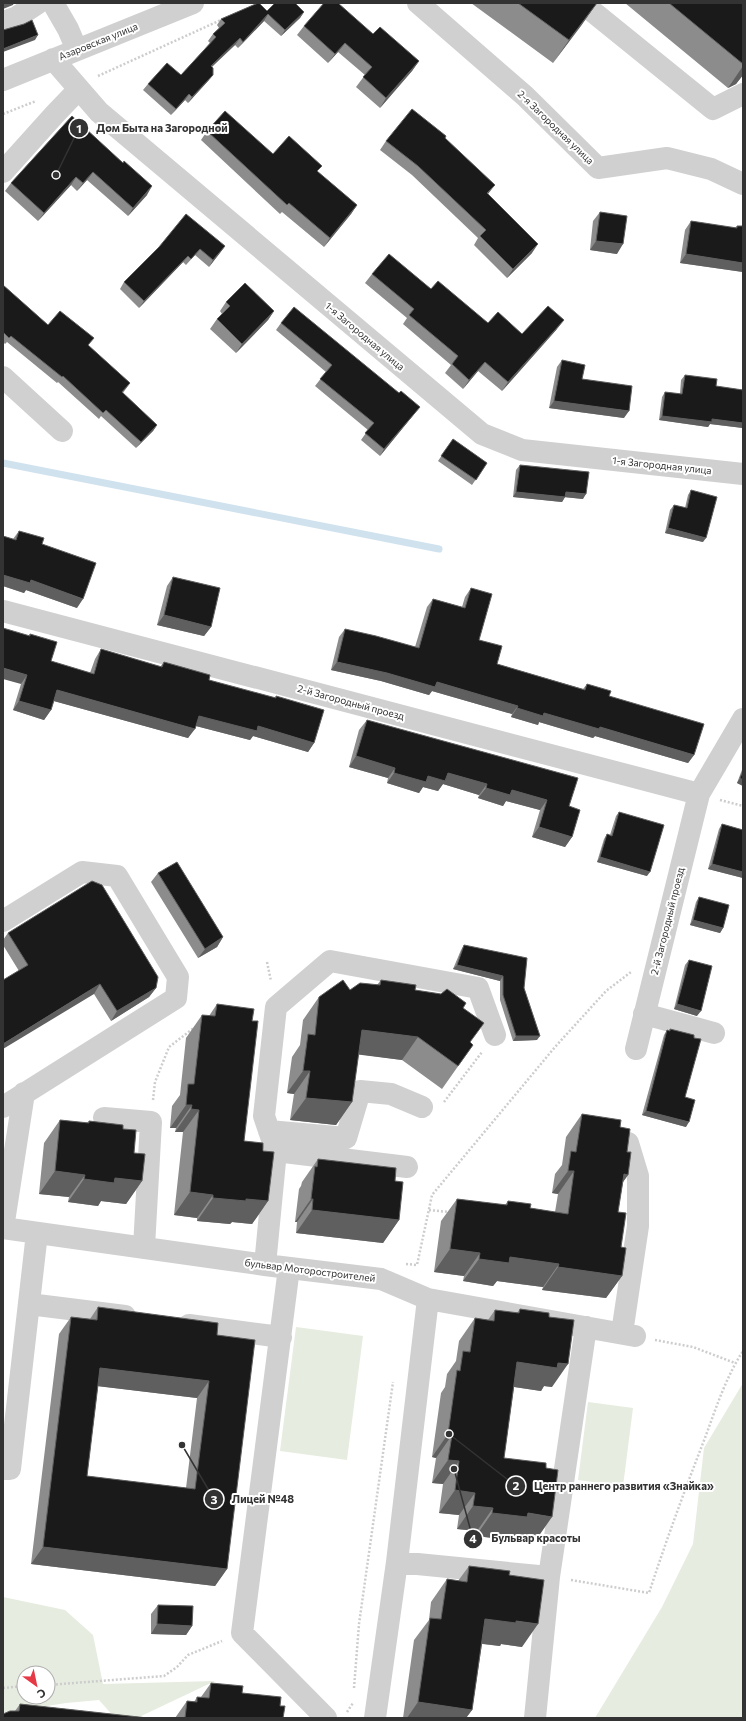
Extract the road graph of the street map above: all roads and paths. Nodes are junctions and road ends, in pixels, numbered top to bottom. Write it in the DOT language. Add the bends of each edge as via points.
graph roads {
  1 [pos="38,3"];
  2 [pos="53,3"];
  3 [pos="193,3"];
  4 [pos="418,3"];
  5 [pos="582,3"];
  6 [pos="224,19"];
  7 [pos="3,22"];
  8 [pos="77,50"];
  9 [pos="53,59"];
  10 [pos="3,80"];
  11 [pos="77,87"];
  12 [pos="743,94"];
  13 [pos="39,99"];
  14 [pos="3,114"];
  15 [pos="3,172"];
  16 [pos="743,184"];
  17 [pos="3,377"];
  18 [pos="62,431"];
  19 [pos="743,474"];
  20 [pos="3,611"];
  21 [pos="743,719"];
  22 [pos="699,794"];
  23 [pos="3,921"];
  24 [pos="267,962"];
  25 [pos="276,1007"];
  26 [pos="644,1014"];
  27 [pos="200,1024"];
  28 [pos="714,1033"];
  29 [pos="495,1035"];
  30 [pos="636,1049"];
  31 [pos="24,1093"];
  32 [pos="3,1107"];
  33 [pos="422,1107"];
  34 [pos="104,1118"];
  35 [pos="151,1122"];
  36 [pos="272,1141"];
  37 [pos="628,1142"];
  38 [pos="407,1167"];
  39 [pos="429,1210"];
  40 [pos="449,1212"];
  41 [pos="3,1228"];
  42 [pos="37,1233"];
  43 [pos="144,1247"];
  44 [pos="265,1265"];
  45 [pos="417,1265"];
  46 [pos="289,1268"];
  47 [pos="420,1296"];
  48 [pos="29,1304"];
  49 [pos="147,1319"];
  50 [pos="170,1322"];
  51 [pos="586,1327"];
  52 [pos="628,1335"];
  53 [pos="281,1337"];
  54 [pos="743,1351"];
  55 [pos="735,1363"];
  56 [pos="394,1375"];
  57 [pos="3,1468"];
  58 [pos="397,1562"];
  59 [pos="549,1577"];
  60 [pos="242,1633"];
  61 [pos="56,1684"];
  62 [pos="16,1687"];
  63 [pos="3,1688"];
  64 [pos="354,1694"];
  65 [pos="354,1702"];
  66 [pos="326,1718"];
  67 [pos="344,1718"];
  68 [pos="374,1718"];
  69 [pos="535,1718"];
  1 -- 7 [label="street"];
  2 -- 8 [label="street"];
  3 -- 8 [label="street, Азаровская улица"];
  4 -- 16 [label="street, 2-я Загородная улица" via="526,96 598,168 667,158 711,169"];
  5 -- 12 [label="street" via="713,109"];
  6 -- 11 [label="path"];
  8 -- 9 [label="street, Азаровская улица"];
  9 -- 10 [label="street, Азаровская улица"];
  9 -- 11 [label="street, 1-я Загородная улица"];
  11 -- 15 [label="street"];
  11 -- 19 [label="street, 1-я Загородная улица" via="99,112 482,434 522,450"];
  13 -- 14 [label="path"];
  17 -- 18 [label="street"];
  20 -- 22 [label="street, 2-й Загородный проезд"];
  21 -- 22 [label="street, 2-й Загородный проезд"];
  22 -- 26 [label="street, 2-й Загородный проезд"];
  23 -- 31 [label="street" via="82,872 117,876 178,977 176,998"];
  24 -- 25 [label="path"];
  25 -- 29 [label="street" via="330,961 478,988"];
  25 -- 36 [label="street" via="264,1116"];
  26 -- 28 [label="street"];
  26 -- 30 [label="street, 2-й Загородный проезд"];
  27 -- 35 [label="path" via="169,1047 155,1082"];
  29 -- 33 [label="path" via="446,1101"];
  31 -- 32 [label="street"];
  31 -- 41 [label="street"];
  33 -- 36 [label="street" via="391,1094 360,1092 346,1138"];
  34 -- 35 [label="street"];
  35 -- 43 [label="street"];
  36 -- 38 [label="street"];
  36 -- 44 [label="street"];
  37 -- 52 [label="street" via="638,1176 638,1226"];
  39 -- 40 [label="path"];
  41 -- 42 [label="street, бульвар Моторостроителей"];
  42 -- 43 [label="street, бульвар Моторостроителей"];
  42 -- 48 [label="street"];
  43 -- 44 [label="street, бульвар Моторостроителей"];
  44 -- 46 [label="street, бульвар Моторостроителей"];
  45 -- 47 [label="path"];
  46 -- 47 [label="street, бульвар Моторостроителей" via="381,1279"];
  46 -- 53 [label="street"];
  47 -- 51 [label="street, бульвар Моторостроителей"];
  47 -- 58 [label="street"];
  48 -- 49 [label="street"];
  48 -- 57 [label="street" via="10,1469"];
  50 -- 53 [label="street"];
  51 -- 52 [label="street, бульвар Моторостроителей"];
  51 -- 59 [label="street"];
  52 -- 55 [label="path" via="694,1347"];
  53 -- 60 [label="street"];
  54 -- 55 [label="path"];
  55 -- 59 [label="path" via="677,1510 649,1593"];
  56 -- 64 [label="path" via="358,1624"];
  58 -- 59 [label="street"];
  58 -- 68 [label="street"];
  59 -- 69 [label="street"];
  60 -- 61 [label="path" via="188,1655 164,1676"];
  60 -- 66 [label="street"];
  62 -- 63 [label="path"];
  65 -- 67 [label="path"];
}
